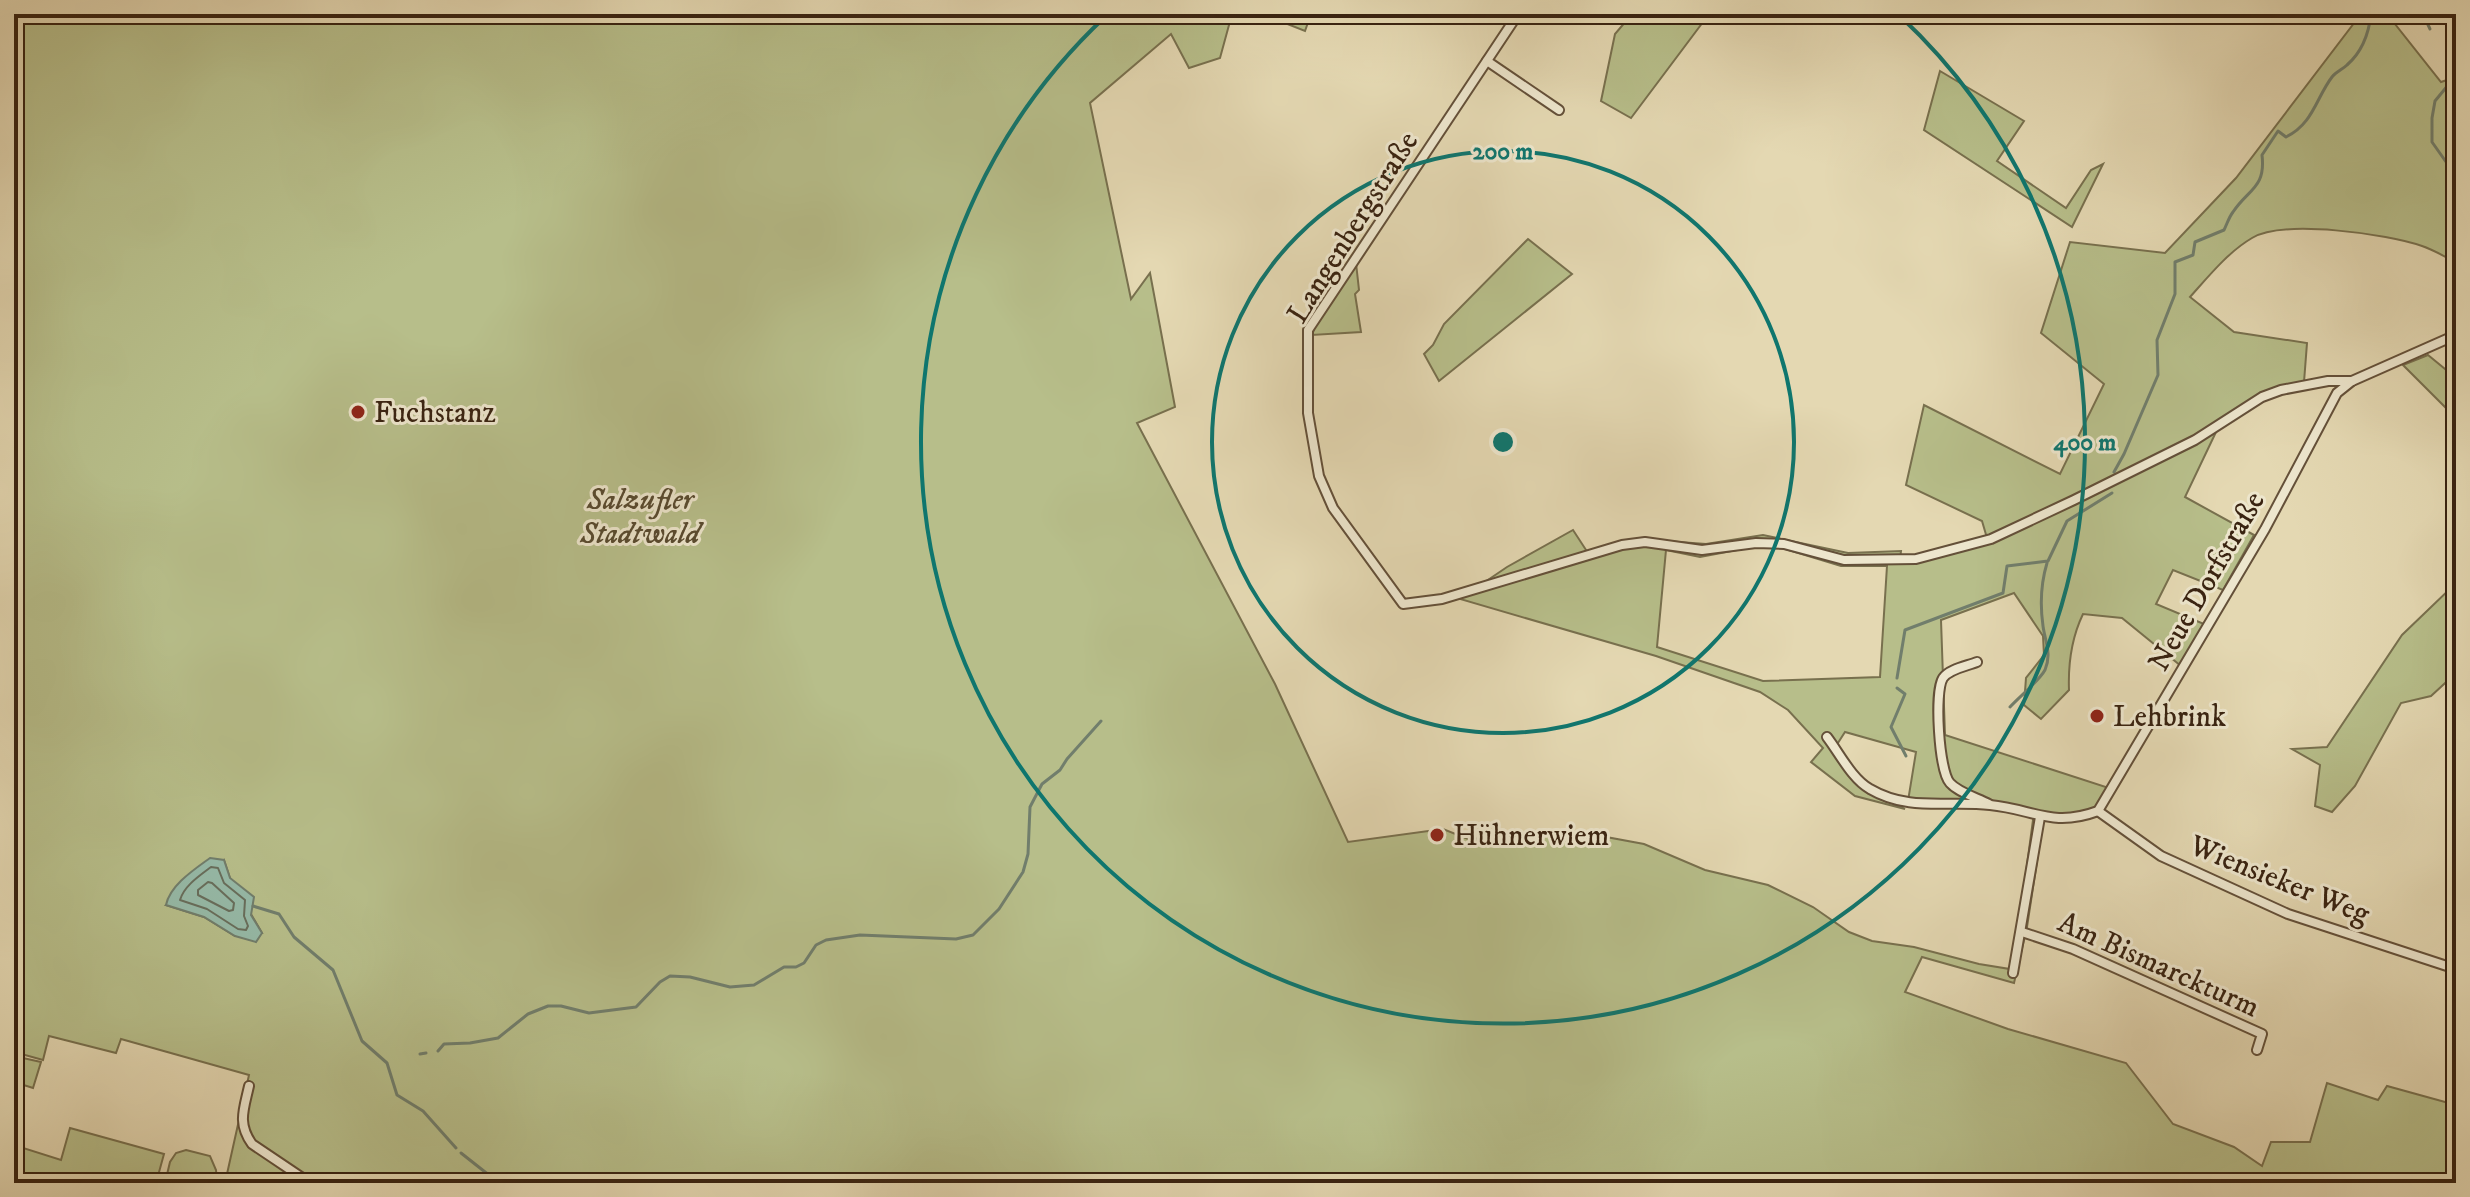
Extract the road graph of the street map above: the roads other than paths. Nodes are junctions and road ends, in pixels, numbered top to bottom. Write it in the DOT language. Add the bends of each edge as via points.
graph roads {
  1 [pos="1518,14"];
  2 [pos="1487,61"];
  3 [pos="1559,110"];
  4 [pos="2456,335"];
  5 [pos="2352,381"];
  6 [pos="1977,662"];
  7 [pos="1827,737"];
  8 [pos="1990,805"];
  9 [pos="2098,811"];
  10 [pos="2040,817"];
  11 [pos="2022,932"];
  12 [pos="2456,969"];
  13 [pos="2013,973"];
  14 [pos="2257,1050"];
  15 [pos="249,1086"];
  16 [pos="310,1183"];
  1 -- 2 [label="street, Langenbergstraße"];
  2 -- 3 [label="street"];
  2 -- 5 [label="street, Langenbergstraße" via="1308,330 1308,413 1319,476 1333,508 1403,604 1442,599 1645,542 1702,550 1784,544 1844,560 1916,559 1991,539 2195,440 2262,397 2328,381"];
  4 -- 5 [label="street, Neue Dorfstraße"];
  5 -- 9 [label="street, Neue Dorfstraße" via="2337,393 2265,529"];
  6 -- 8 [label="street" via="1941,682 1940,755 1951,784"];
  7 -- 8 [label="street" via="1857,778 1888,798 1913,804"];
  8 -- 10 [label="street"];
  9 -- 10 [label="street" via="2071,819"];
  9 -- 12 [label="street, Wiensieker Weg" via="2161,856 2288,914"];
  10 -- 11 [label="street, Am Bismarckturm"];
  11 -- 13 [label="street, Am Bismarckturm"];
  11 -- 14 [label="street, Am Bismarckturm" via="2073,949 2262,1034"];
  15 -- 16 [label="street" via="242,1125 246,1136"];
}
